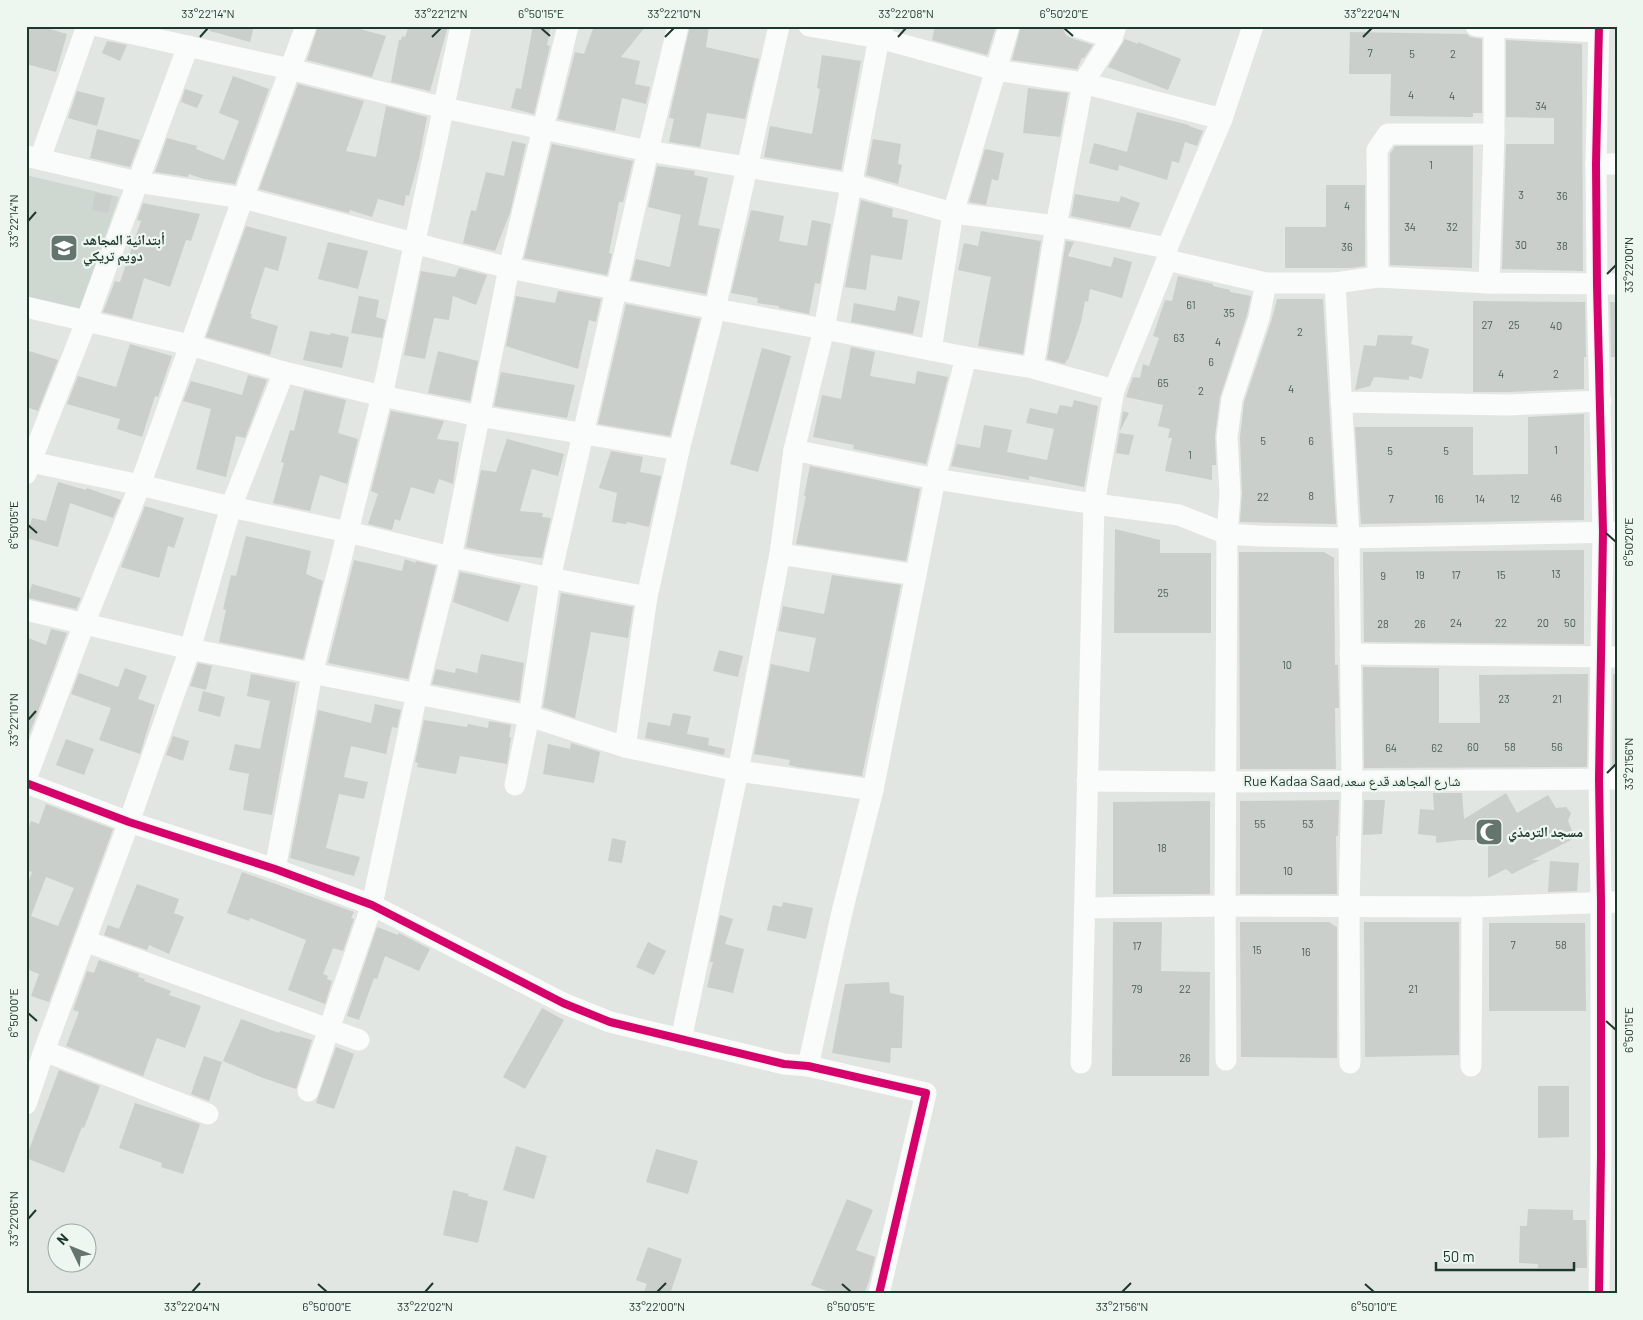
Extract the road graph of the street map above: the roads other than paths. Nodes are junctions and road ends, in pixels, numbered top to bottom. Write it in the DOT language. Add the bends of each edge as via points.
graph roads {
  1 [pos="87,26"];
  2 [pos="98,26"];
  3 [pos="306,26"];
  4 [pos="461,26"];
  5 [pos="568,26"];
  6 [pos="678,26"];
  7 [pos="779,26"];
  8 [pos="809,26"];
  9 [pos="1009,26"];
  10 [pos="1075,26"];
  11 [pos="1253,26"];
  12 [pos="1485,27"];
  13 [pos="1599,29"];
  14 [pos="128,30"];
  15 [pos="881,32"];
  16 [pos="1114,32"];
  17 [pos="188,46"];
  18 [pos="290,69"];
  19 [pos="995,70"];
  20 [pos="1083,83"];
  21 [pos="444,108"];
  22 [pos="1222,119"];
  23 [pos="542,128"];
  24 [pos="1494,134"];
  25 [pos="648,152"];
  26 [pos="33,158"];
  27 [pos="1607,164"];
  28 [pos="746,167"];
  29 [pos="137,182"];
  30 [pos="851,184"];
  31 [pos="243,198"];
  32 [pos="953,213"];
  33 [pos="1056,226"];
  34 [pos="414,244"];
  35 [pos="1167,254"];
  36 [pos="509,268"];
  37 [pos="1378,277"];
  38 [pos="1266,283"];
  39 [pos="1335,283"];
  40 [pos="1488,283"];
  41 [pos="1607,284"];
  42 [pos="617,290"];
  43 [pos="26,307"];
  44 [pos="715,309"];
  45 [pos="86,322"];
  46 [pos="824,329"];
  47 [pos="190,345"];
  48 [pos="932,350"];
  49 [pos="966,357"];
  50 [pos="1033,368"];
  51 [pos="284,372"];
  52 [pos="1114,390"];
  53 [pos="382,396"];
  54 [pos="1342,402"];
  55 [pos="1601,402"];
  56 [pos="479,416"];
  57 [pos="582,434"];
  58 [pos="679,450"];
  59 [pos="794,450"];
  60 [pos="28,466"];
  61 [pos="936,479"];
  62 [pos="140,485"];
  63 [pos="1094,504"];
  64 [pos="231,507"];
  65 [pos="348,532"];
  66 [pos="1610,532"];
  67 [pos="1228,534"];
  68 [pos="1349,538"];
  69 [pos="780,554"];
  70 [pos="451,557"];
  71 [pos="916,575"];
  72 [pos="550,578"];
  73 [pos="647,597"];
  74 [pos="26,610"];
  75 [pos="84,624"];
  76 [pos="190,649"];
  77 [pos="1350,654"];
  78 [pos="1609,657"];
  79 [pos="312,674"];
  80 [pos="417,693"];
  81 [pos="529,716"];
  82 [pos="625,747"];
  83 [pos="738,771"];
  84 [pos="26,779"];
  85 [pos="1608,779"];
  86 [pos="1087,781"];
  87 [pos="1352,781"];
  88 [pos="1226,782"];
  89 [pos="26,783"];
  90 [pos="515,785"];
  91 [pos="873,790"];
  92 [pos="129,822"];
  93 [pos="275,869"];
  94 [pos="1609,902"];
  95 [pos="372,905"];
  96 [pos="1225,906"];
  97 [pos="1349,907"];
  98 [pos="1472,907"];
  99 [pos="1085,908"];
  100 [pos="85,941"];
  101 [pos="328,1029"];
  102 [pos="359,1040"];
  103 [pos="681,1040"];
  104 [pos="44,1051"];
  105 [pos="1226,1060"];
  106 [pos="1350,1062"];
  107 [pos="1081,1063"];
  108 [pos="808,1066"];
  109 [pos="1471,1066"];
  110 [pos="308,1091"];
  111 [pos="26,1104"];
  112 [pos="208,1114"];
  113 [pos="1609,1155"];
  114 [pos="879,1294"];
  115 [pos="1599,1294"];
  1 -- 26 [label="street"];
  2 -- 14 [label="street"];
  3 -- 18 [label="street"];
  4 -- 21 [label="street"];
  5 -- 23 [label="street"];
  6 -- 25 [label="street"];
  7 -- 28 [label="street"];
  8 -- 15 [label="street"];
  9 -- 19 [label="street"];
  10 -- 16 [label="street"];
  11 -- 22 [label="street"];
  12 -- 13 [label="street"];
  12 -- 24 [label="street"];
  13 -- 27 [label="street"];
  14 -- 17 [label="street"];
  15 -- 19 [label="street"];
  15 -- 30 [label="street"];
  16 -- 20 [label="street"];
  17 -- 18 [label="street"];
  17 -- 29 [label="street"];
  18 -- 21 [label="street"];
  18 -- 31 [label="street"];
  19 -- 20 [label="street"];
  19 -- 32 [label="street"];
  20 -- 22 [label="street"];
  20 -- 33 [label="street"];
  21 -- 23 [label="street"];
  21 -- 34 [label="street"];
  22 -- 35 [label="street"];
  23 -- 25 [label="street"];
  23 -- 36 [label="street"];
  24 -- 37 [label="street" via="1388,134 1377,150"];
  24 -- 40 [label="street"];
  25 -- 28 [label="street"];
  25 -- 42 [label="street"];
  26 -- 29 [label="street"];
  27 -- 41 [label="street"];
  28 -- 30 [label="street"];
  28 -- 44 [label="street"];
  29 -- 31 [label="street"];
  29 -- 45 [label="street"];
  30 -- 32 [label="street"];
  30 -- 46 [label="street"];
  31 -- 34 [label="street"];
  31 -- 47 [label="street"];
  32 -- 33 [label="street"];
  32 -- 48 [label="street"];
  33 -- 35 [label="street"];
  33 -- 50 [label="street"];
  34 -- 36 [label="street"];
  34 -- 53 [label="street"];
  35 -- 38 [label="street"];
  35 -- 52 [label="street"];
  36 -- 42 [label="street"];
  36 -- 56 [label="street"];
  37 -- 39 [label="street"];
  37 -- 40 [label="street"];
  38 -- 39 [label="street"];
  38 -- 67 [label="street" via="1259,318 1232,399 1227,437"];
  39 -- 54 [label="street"];
  40 -- 41 [label="street"];
  41 -- 55 [label="street"];
  42 -- 44 [label="street"];
  42 -- 57 [label="street"];
  43 -- 45 [label="street"];
  44 -- 46 [label="street"];
  44 -- 58 [label="street"];
  45 -- 47 [label="street"];
  45 -- 60 [label="street"];
  46 -- 48 [label="street"];
  46 -- 59 [label="street"];
  47 -- 51 [label="street"];
  47 -- 62 [label="street"];
  48 -- 49 [label="street"];
  49 -- 50 [label="street"];
  49 -- 61 [label="street"];
  50 -- 52 [label="street"];
  51 -- 53 [label="street"];
  51 -- 64 [label="street"];
  52 -- 63 [label="street"];
  53 -- 56 [label="street"];
  53 -- 65 [label="street"];
  54 -- 55 [label="street" via="1508,405"];
  54 -- 68 [label="street"];
  55 -- 66 [label="street"];
  56 -- 57 [label="street"];
  56 -- 70 [label="street"];
  57 -- 58 [label="street"];
  57 -- 72 [label="street"];
  58 -- 73 [label="street"];
  59 -- 61 [label="street"];
  59 -- 69 [label="street"];
  60 -- 62 [label="street"];
  61 -- 63 [label="street"];
  61 -- 71 [label="street"];
  62 -- 64 [label="street"];
  62 -- 75 [label="street"];
  63 -- 67 [label="street" via="1179,515"];
  63 -- 86 [label="street"];
  64 -- 65 [label="street"];
  64 -- 76 [label="street"];
  65 -- 70 [label="street"];
  65 -- 79 [label="street"];
  66 -- 68 [label="street"];
  66 -- 78 [label="street"];
  67 -- 68 [label="street"];
  67 -- 88 [label="street"];
  68 -- 77 [label="street"];
  69 -- 71 [label="street"];
  69 -- 83 [label="street"];
  70 -- 72 [label="street"];
  70 -- 80 [label="street"];
  71 -- 91 [label="street"];
  72 -- 73 [label="street"];
  72 -- 81 [label="street"];
  73 -- 82 [label="street"];
  74 -- 75 [label="street"];
  75 -- 76 [label="street"];
  75 -- 84 [label="street"];
  76 -- 79 [label="street"];
  76 -- 92 [label="street"];
  77 -- 78 [label="street"];
  77 -- 87 [label="street"];
  78 -- 85 [label="street"];
  79 -- 80 [label="street"];
  79 -- 93 [label="street"];
  80 -- 81 [label="street"];
  80 -- 95 [label="street"];
  81 -- 82 [label="street"];
  81 -- 90 [label="street"];
  82 -- 83 [label="street"];
  83 -- 91 [label="street"];
  83 -- 103 [label="street"];
  85 -- 87 [label="street, Rue Kadaa Saad,شارع المجاهد قدع سعد"];
  85 -- 94 [label="street"];
  86 -- 88 [label="street, Rue Kadaa Saad,شارع المجاهد قدع سعد"];
  86 -- 99 [label="street"];
  87 -- 88 [label="street, Rue Kadaa Saad,شارع المجاهد قدع سعد"];
  87 -- 97 [label="street"];
  88 -- 96 [label="street"];
  89 -- 92 [label="street"];
  91 -- 108 [label="street"];
  92 -- 93 [label="street"];
  92 -- 100 [label="street"];
  93 -- 95 [label="street"];
  94 -- 98 [label="street"];
  94 -- 113 [label="street"];
  95 -- 101 [label="street"];
  95 -- 103 [label="street" via="563,1003 610,1022"];
  96 -- 97 [label="street"];
  96 -- 99 [label="street"];
  96 -- 105 [label="street"];
  97 -- 98 [label="street"];
  97 -- 106 [label="street"];
  98 -- 109 [label="street"];
  99 -- 107 [label="street"];
  100 -- 101 [label="street"];
  100 -- 104 [label="street"];
  101 -- 102 [label="street"];
  101 -- 110 [label="street"];
  103 -- 108 [label="street" via="784,1064"];
  104 -- 111 [label="street"];
  104 -- 112 [label="street"];
  108 -- 114 [label="street" via="926,1093"];
  113 -- 115 [label="street"];
}
